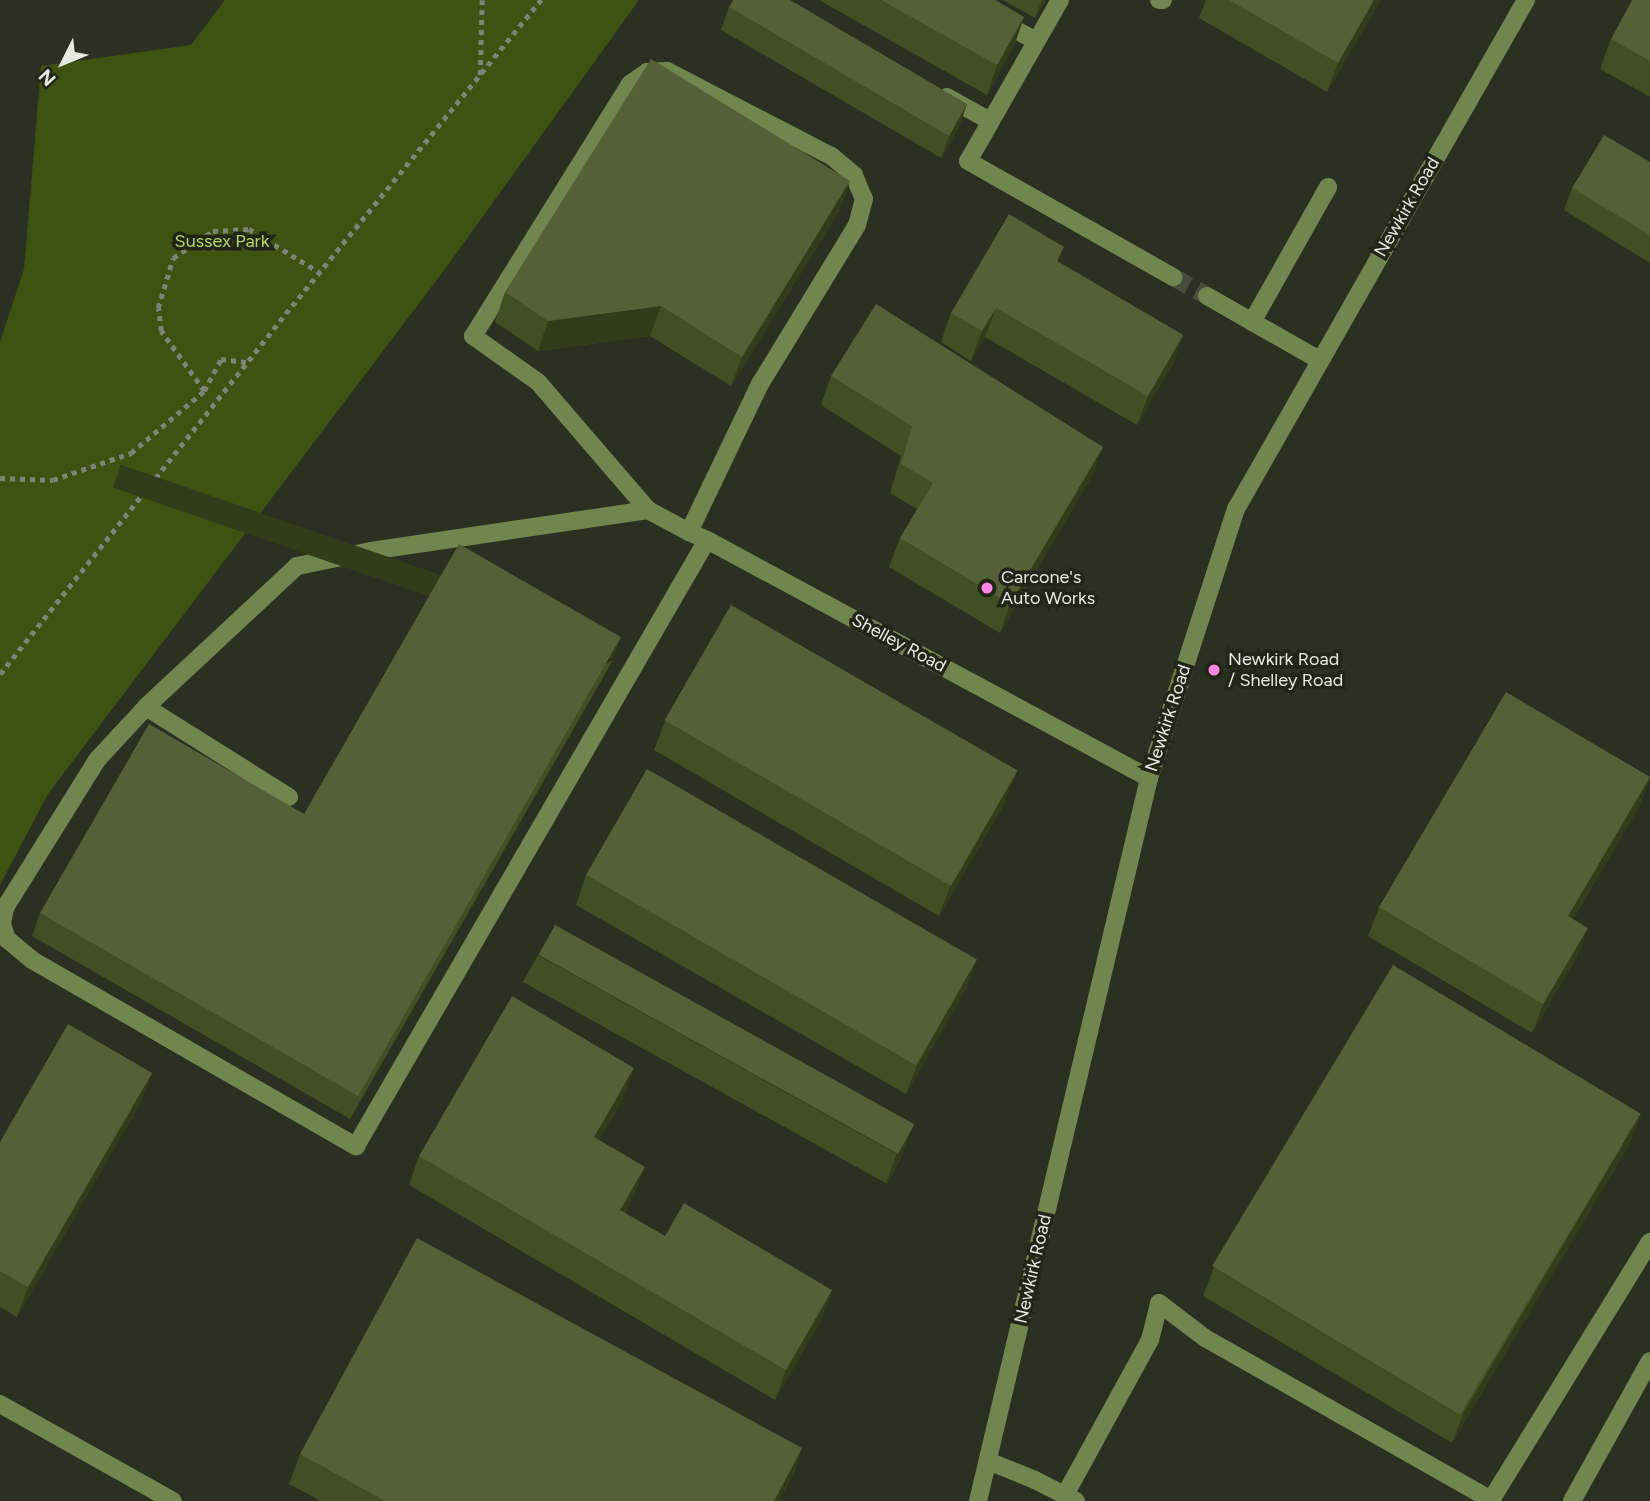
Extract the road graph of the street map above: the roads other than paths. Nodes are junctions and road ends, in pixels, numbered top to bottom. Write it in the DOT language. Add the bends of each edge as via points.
graph roads {
  1 [pos="962,0"];
  2 [pos="1060,0"];
  3 [pos="1527,0"];
  4 [pos="1036,41"];
  5 [pos="932,89"];
  6 [pos="990,121"];
  7 [pos="1328,187"];
  8 [pos="1174,277"];
  9 [pos="1207,296"];
  10 [pos="1252,322"];
  11 [pos="1319,360"];
  12 [pos="648,510"];
  13 [pos="689,532"];
  14 [pos="707,540"];
  15 [pos="146,707"];
  16 [pos="1149,778"];
  17 [pos="289,797"];
  18 [pos="1650,1242"];
  19 [pos="1650,1361"];
  20 [pos="0,1404"];
  21 [pos="988,1461"];
  22 [pos="1071,1498"];
  23 [pos="173,1501"];
  24 [pos="978,1501"];
  25 [pos="1572,1501"];
  1 -- 4 [label="street"];
  2 -- 4 [label="street"];
  3 -- 11 [label="street, Newkirk Road"];
  4 -- 6 [label="street"];
  5 -- 6 [label="street"];
  6 -- 8 [label="street" via="968,161"];
  7 -- 10 [label="street"];
  9 -- 10 [label="street"];
  10 -- 11 [label="street"];
  11 -- 16 [label="street, Newkirk Road" via="1236,509"];
  12 -- 13 [label="street, Shelley Road"];
  12 -- 13 [label="street" via="538,382 473,336 630,84 648,72 667,71 831,156 854,175 864,199 857,225 760,384"];
  12 -- 15 [label="street" via="298,566"];
  13 -- 14 [label="street, Shelley Road"];
  14 -- 15 [label="street" via="356,1146 32,960 7,939 2,924 5,908 97,760"];
  14 -- 16 [label="street, Shelley Road"];
  15 -- 17 [label="street"];
  16 -- 21 [label="street, Newkirk Road"];
  18 -- 22 [label="street" via="1491,1500 1205,1338 1159,1303 1150,1340"];
  19 -- 25 [label="street"];
  20 -- 23 [label="street"];
  21 -- 22 [label="street"];
  21 -- 24 [label="street, Newkirk Road"];
}
